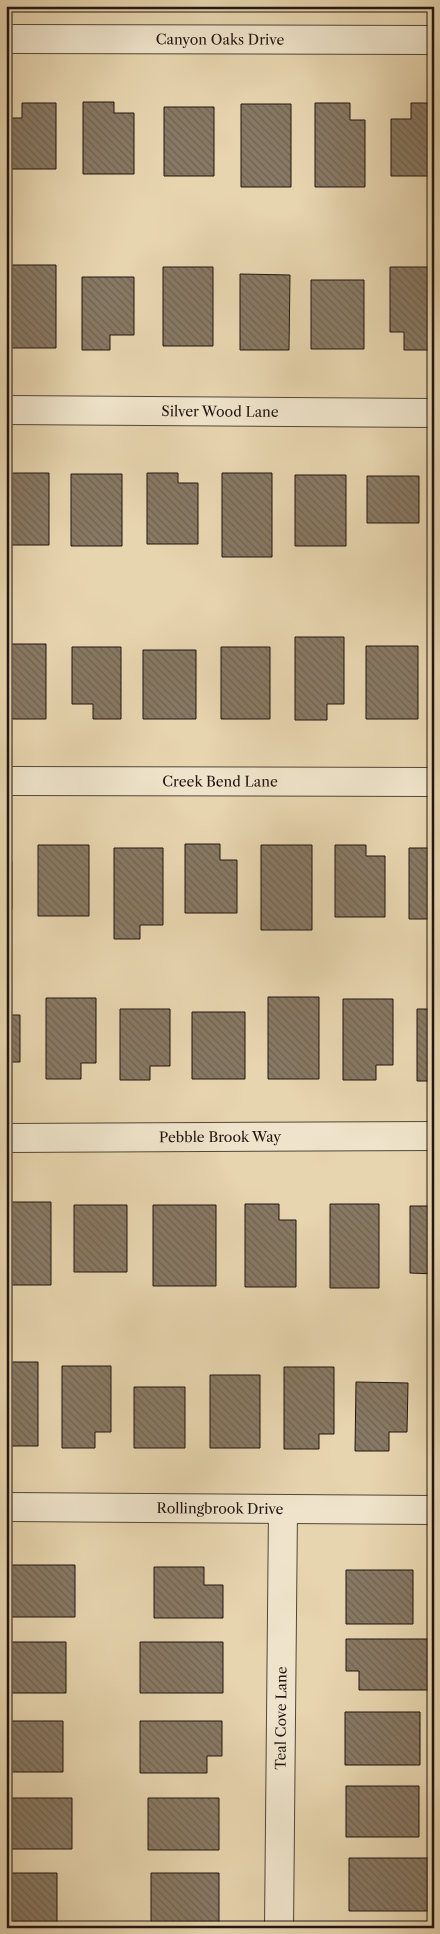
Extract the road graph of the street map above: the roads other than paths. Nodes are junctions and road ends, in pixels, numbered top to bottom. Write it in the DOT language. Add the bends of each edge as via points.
graph roads {
  1 [pos="6,39"];
  2 [pos="434,40"];
  3 [pos="6,410"];
  4 [pos="434,413"];
  5 [pos="6,781"];
  6 [pos="434,782"];
  7 [pos="434,1136"];
  8 [pos="6,1138"];
  9 [pos="6,1507"];
  10 [pos="283,1509"];
  11 [pos="434,1510"];
  12 [pos="280,1928"];
  1 -- 2 [label="street, Canyon Oaks Drive"];
  3 -- 4 [label="street, Silver Wood Lane"];
  5 -- 6 [label="street, Creek Bend Lane"];
  7 -- 8 [label="street, Pebble Brook Way"];
  9 -- 10 [label="street, Rollingbrook Drive"];
  10 -- 11 [label="street, Rollingbrook Drive"];
  10 -- 12 [label="street, Teal Cove Lane"];
}
